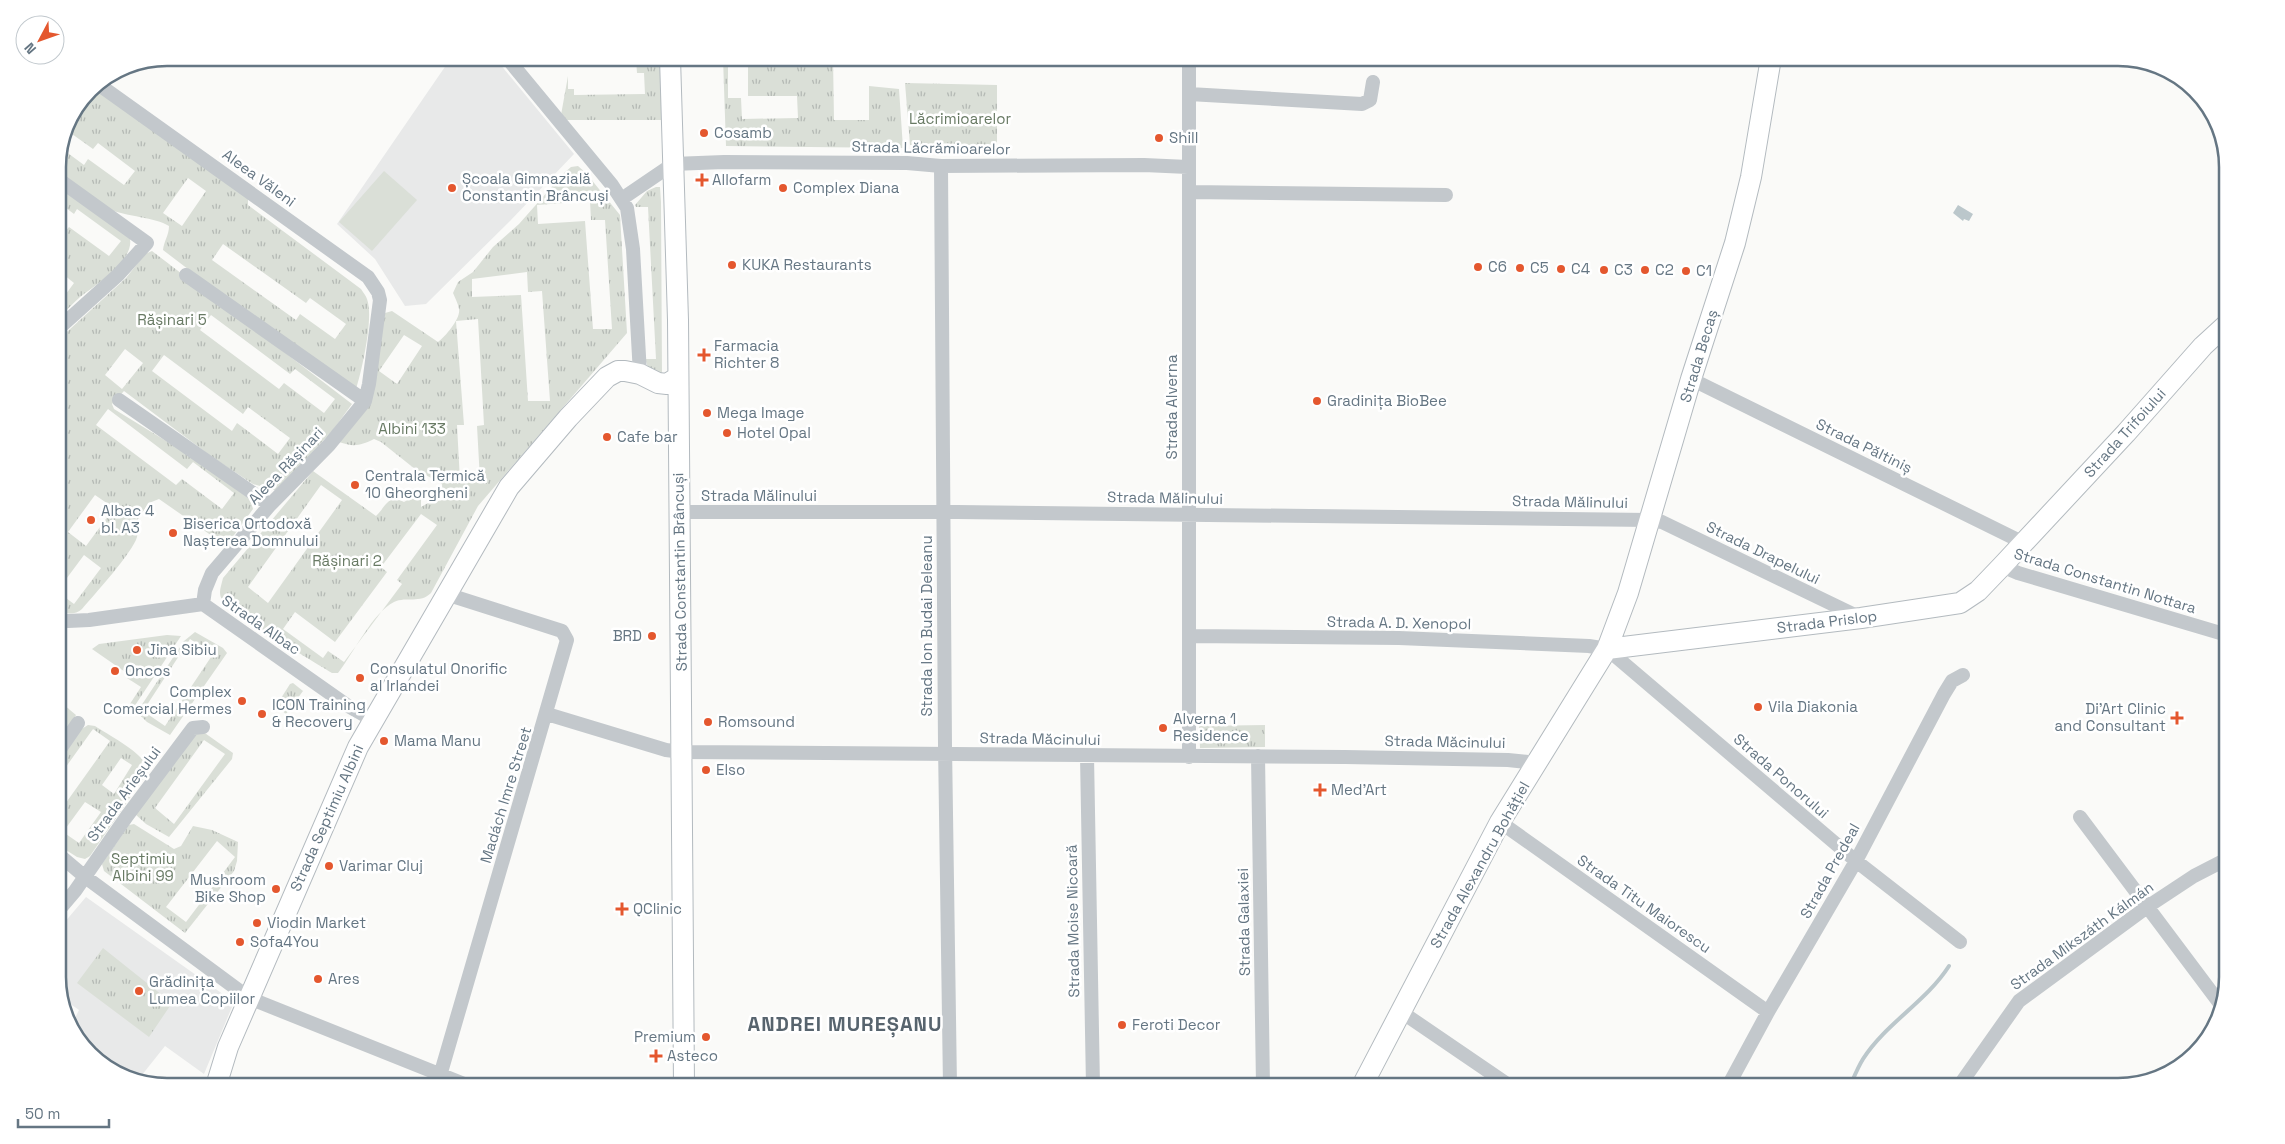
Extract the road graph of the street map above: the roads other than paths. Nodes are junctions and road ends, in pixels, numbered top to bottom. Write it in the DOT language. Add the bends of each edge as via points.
graph roads {
  1 [pos="514,66"];
  2 [pos="670,66"];
  3 [pos="1189,66"];
  4 [pos="1771,66"];
  5 [pos="1373,82"];
  6 [pos="104,88"];
  7 [pos="1189,94"];
  8 [pos="673,164"];
  9 [pos="941,166"];
  10 [pos="1188,166"];
  11 [pos="66,185"];
  12 [pos="1189,192"];
  13 [pos="1446,195"];
  14 [pos="623,198"];
  15 [pos="186,275"];
  16 [pos="379,313"];
  17 [pos="66,322"];
  18 [pos="2219,331"];
  19 [pos="640,374"];
  20 [pos="678,377"];
  21 [pos="1691,379"];
  22 [pos="119,400"];
  23 [pos="365,402"];
  24 [pos="679,407"];
  25 [pos="270,504"];
  26 [pos="680,512"];
  27 [pos="943,512"];
  28 [pos="1188,514"];
  29 [pos="1649,520"];
  30 [pos="2024,543"];
  31 [pos="2002,566"];
  32 [pos="446,594"];
  33 [pos="203,604"];
  34 [pos="1861,618"];
  35 [pos="66,621"];
  36 [pos="2219,632"];
  37 [pos="1189,636"];
  38 [pos="1607,649"];
  39 [pos="1963,675"];
  40 [pos="547,714"];
  41 [pos="373,720"];
  42 [pos="78,723"];
  43 [pos="203,726"];
  44 [pos="66,740"];
  45 [pos="682,752"];
  46 [pos="945,754"];
  47 [pos="1087,756"];
  48 [pos="1258,756"];
  49 [pos="1189,757"];
  50 [pos="1537,763"];
  51 [pos="2080,817"];
  52 [pos="1500,822"];
  53 [pos="66,861"];
  54 [pos="1856,861"];
  55 [pos="2219,864"];
  56 [pos="84,876"];
  57 [pos="66,900"];
  58 [pos="2147,907"];
  59 [pos="1960,942"];
  60 [pos="249,998"];
  61 [pos="2216,999"];
  62 [pos="1400,1011"];
  63 [pos="1768,1012"];
  64 [pos="218,1078"];
  65 [pos="431,1078"];
  66 [pos="439,1078"];
  67 [pos="684,1078"];
  68 [pos="950,1078"];
  69 [pos="1093,1078"];
  70 [pos="1263,1078"];
  71 [pos="1366,1078"];
  72 [pos="1498,1078"];
  73 [pos="1732,1078"];
  74 [pos="1965,1078"];
  1 -- 14 [label="street"];
  2 -- 8 [label="main road, Strada Constantin Brâncuși"];
  3 -- 7 [label="street, Strada Alverna"];
  4 -- 21 [label="main road, Strada Becaș" via="1749,187 1735,243"];
  5 -- 7 [label="street" via="1370,100 1362,104"];
  6 -- 16 [label="street, Aleea Văleni" via="368,276 378,292"];
  7 -- 10 [label="street, Strada Alverna"];
  8 -- 9 [label="street, Strada Lăcrămioarelor" via="907,163"];
  8 -- 14 [label="street"];
  8 -- 20 [label="main road, Strada Constantin Brâncuși"];
  9 -- 10 [label="street, Strada Lăcrămioarelor"];
  9 -- 27 [label="street, Strada Ion Budai Deleanu"];
  10 -- 12 [label="street, Strada Alverna"];
  11 -- 17 [label="street" via="146,243 118,275"];
  12 -- 13 [label="street"];
  12 -- 28 [label="street, Strada Alverna"];
  14 -- 19 [label="street" via="630,220"];
  15 -- 23 [label="street"];
  16 -- 23 [label="street, Aleea Rășinari"];
  18 -- 30 [label="main road, Strada Trifoiului"];
  19 -- 20 [label="main road, Strada Septimiu Albini" via="649,380 667,384"];
  19 -- 24 [label="main road"];
  19 -- 32 [label="main road, Strada Septimiu Albini" via="625,371 612,374 568,418 509,487"];
  20 -- 24 [label="main road, Strada Constantin Brâncuși"];
  21 -- 29 [label="main road, Strada Becaș"];
  21 -- 30 [label="street, Strada Păltiniș"];
  22 -- 25 [label="street"];
  23 -- 25 [label="street, Aleea Rășinari" via="329,445"];
  24 -- 26 [label="main road, Strada Constantin Brâncuși"];
  25 -- 33 [label="street, Aleea Rășinari" via="212,573"];
  26 -- 27 [label="street, Strada Mălinului"];
  26 -- 45 [label="main road, Strada Constantin Brâncuși"];
  27 -- 28 [label="street, Strada Mălinului"];
  27 -- 46 [label="street, Strada Ion Budai Deleanu"];
  28 -- 29 [label="street, Strada Mălinului"];
  28 -- 37 [label="street, Strada Alverna"];
  29 -- 34 [label="street, Strada Drapelului" via="1662,522"];
  29 -- 38 [label="main road, Strada Becaș" via="1628,593"];
  30 -- 31 [label="main road, Strada Prislop"];
  31 -- 34 [label="main road, Strada Prislop" via="1978,591 1960,603"];
  31 -- 36 [label="street, Strada Constantin Nottara"];
  32 -- 40 [label="street, Madách Imre Street" via="564,633 566,644"];
  32 -- 41 [label="main road, Strada Septimiu Albini"];
  33 -- 35 [label="street, Strada Albac"];
  33 -- 41 [label="street, Strada Albac"];
  34 -- 38 [label="main road, Strada Prislop"];
  37 -- 38 [label="street, Strada A. D. Xenopol" via="1399,638 1583,645"];
  37 -- 49 [label="street, Strada Alverna"];
  38 -- 50 [label="main road, Strada Alexandru Bohățiel"];
  38 -- 54 [label="street, Strada Ponorului"];
  39 -- 54 [label="street, Strada Predeal" via="1952,682 1944,694"];
  40 -- 45 [label="street, Strada Măcinului"];
  40 -- 66 [label="street, Madách Imre Street"];
  41 -- 60 [label="main road, Strada Septimiu Albini" via="358,747"];
  42 -- 44 [label="street"];
  43 -- 56 [label="street, Strada Arieșului" via="193,728"];
  45 -- 46 [label="street, Strada Măcinului"];
  45 -- 67 [label="main road, Strada Constantin Brâncuși"];
  46 -- 47 [label="street, Strada Măcinului"];
  46 -- 68 [label="street, Strada Ion Budai Deleanu"];
  47 -- 49 [label="street, Strada Măcinului"];
  47 -- 69 [label="street, Strada Moise Nicoară"];
  48 -- 49 [label="street, Strada Măcinului"];
  48 -- 50 [label="street, Strada Măcinului"];
  48 -- 70 [label="street, Strada Galaxiei"];
  50 -- 52 [label="main road, Strada Alexandru Bohățiel"];
  51 -- 58 [label="street"];
  52 -- 62 [label="main road, Strada Alexandru Bohățiel"];
  52 -- 63 [label="street, Strada Titu Maiorescu"];
  53 -- 56 [label="street"];
  54 -- 59 [label="street, Strada Ponorului"];
  54 -- 63 [label="street, Strada Predeal"];
  55 -- 58 [label="street, Strada Mikszáth Kálmán"];
  56 -- 57 [label="street, Strada Arieșului"];
  56 -- 60 [label="street"];
  58 -- 61 [label="street"];
  58 -- 74 [label="street, Strada Mikszáth Kálmán" via="2019,1002"];
  60 -- 64 [label="main road, Strada Septimiu Albini"];
  60 -- 65 [label="street"];
  62 -- 71 [label="main road, Strada Alexandru Bohățiel"];
  62 -- 72 [label="street"];
  63 -- 73 [label="street, Strada Predeal"];
}
